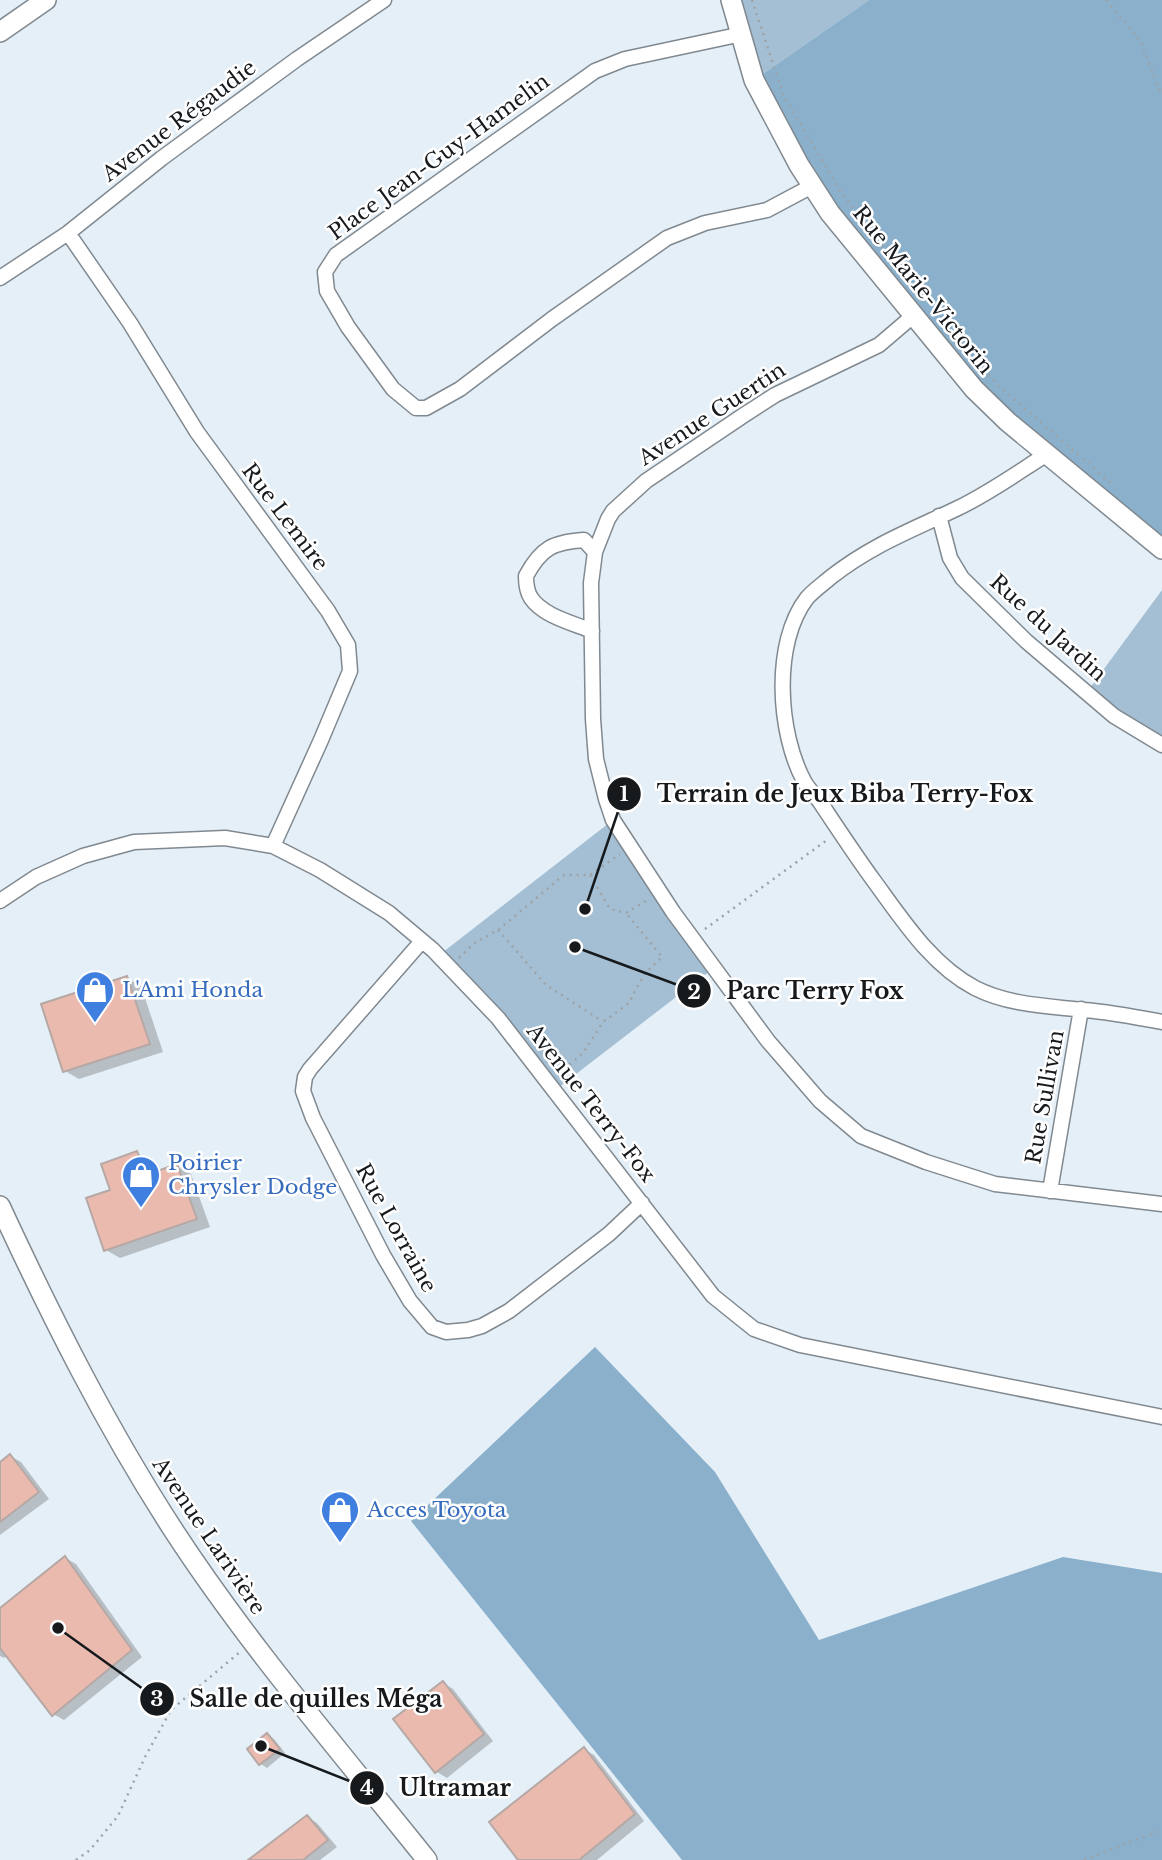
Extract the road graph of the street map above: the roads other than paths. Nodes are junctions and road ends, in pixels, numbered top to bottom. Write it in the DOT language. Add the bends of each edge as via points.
graph roads {
  1 [pos="46,0"];
  2 [pos="384,0"];
  3 [pos="731,0"];
  4 [pos="0,32"];
  5 [pos="742,34"];
  6 [pos="814,185"];
  7 [pos="68,233"];
  8 [pos="0,278"];
  9 [pos="914,316"];
  10 [pos="1046,454"];
  11 [pos="939,516"];
  12 [pos="1162,549"];
  13 [pos="595,552"];
  14 [pos="592,631"];
  15 [pos="1162,745"];
  16 [pos="273,846"];
  17 [pos="0,901"];
  18 [pos="422,941"];
  19 [pos="1082,1009"];
  20 [pos="1162,1022"];
  21 [pos="1050,1191"];
  22 [pos="642,1203"];
  23 [pos="1162,1204"];
  24 [pos="0,1206"];
  25 [pos="1162,1417"];
  26 [pos="427,1860"];
  1 -- 4 [label="main road"];
  2 -- 7 [label="street, Avenue Régaudie" via="296,59"];
  3 -- 5 [label="main road, Rue Marie-Victorin"];
  5 -- 6 [label="main road, Rue Marie-Victorin" via="754,80"];
  5 -- 6 [label="street, Place Jean-Guy-Hamelin" via="625,59 596,71 336,255 325,272 327,291 393,389 416,408 426,408 460,389 667,238 705,223 766,210"];
  6 -- 9 [label="main road, Rue Marie-Victorin" via="830,213"];
  7 -- 8 [label="street, Avenue Régaudie"];
  7 -- 16 [label="street, Rue Lemire" via="197,432 348,645 350,671"];
  9 -- 10 [label="main road, Rue Marie-Victorin" via="974,389"];
  9 -- 13 [label="street, Avenue Guertin" via="879,345 775,395 646,481 612,511"];
  10 -- 11 [label="street"];
  10 -- 12 [label="main road, Rue Marie-Victorin"];
  11 -- 15 [label="street, Rue du Jardin" via="950,558 962,578 1026,641 1114,716"];
  11 -- 19 [label="street" via="879,544 808,597 789,638 783,676 790,740 804,782 908,928 943,966 977,989 1042,1006"];
  13 -- 14 [label="street, Avenue Guertin"];
  13 -- 14 [label="street" via="584,540 552,545 526,576 536,604"];
  14 -- 21 [label="street, Avenue Guertin" via="596,759 613,820 693,938 790,1067 861,1136 995,1184"];
  16 -- 17 [label="street, Avenue Terry-Fox" via="225,838 134,842 83,856 36,877"];
  16 -- 18 [label="street, Avenue Terry-Fox" via="389,913"];
  18 -- 22 [label="street, Avenue Terry-Fox" via="498,1018"];
  18 -- 22 [label="street, Rue Lorraine" via="310,1069 303,1091 383,1255 422,1317 446,1332 482,1326 509,1311"];
  19 -- 20 [label="street"];
  19 -- 21 [label="street, Rue Sullivan"];
  21 -- 23 [label="street, Avenue Guertin"];
  22 -- 25 [label="street, Avenue Terry-Fox" via="713,1296 754,1329 800,1345"];
  24 -- 26 [label="main road, Avenue Larivière" via="65,1340 135,1467 202,1572"];
}
